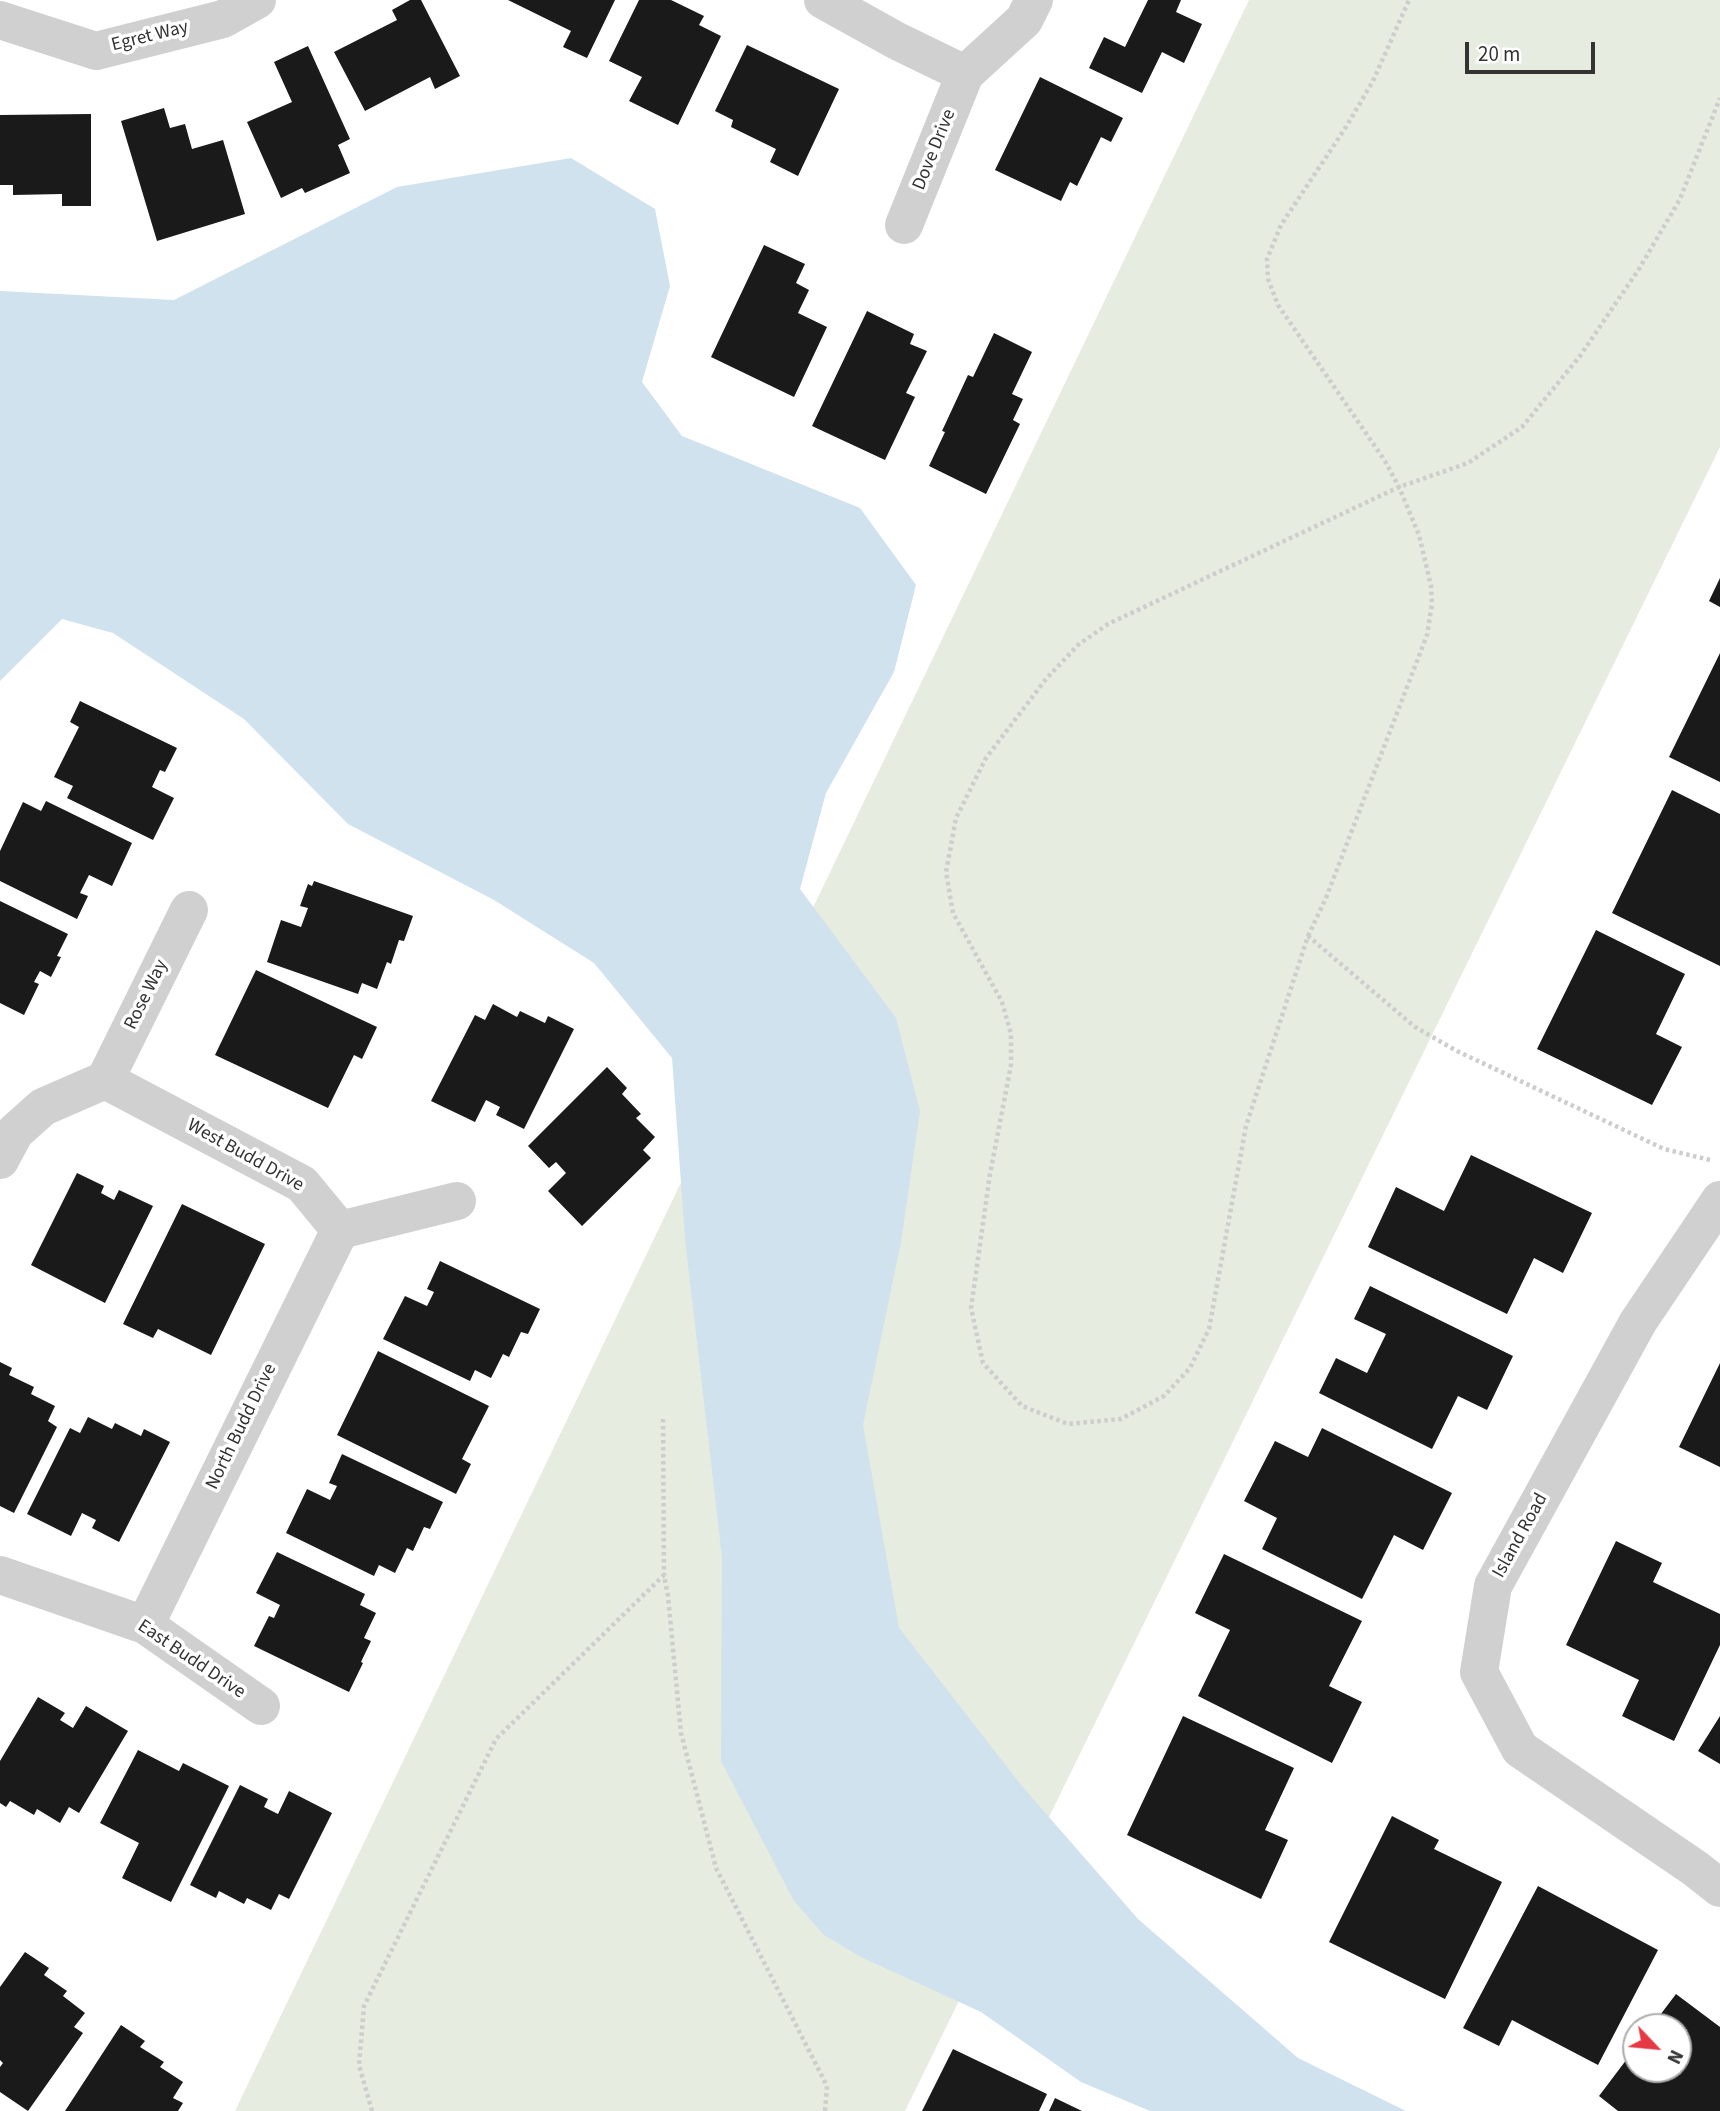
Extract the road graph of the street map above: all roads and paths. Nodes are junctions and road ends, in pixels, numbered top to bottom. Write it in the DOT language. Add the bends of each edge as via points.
graph roads {
  1 [pos="257,0"];
  2 [pos="823,0"];
  3 [pos="1034,0"];
  4 [pos="1409,0"];
  5 [pos="0,20"];
  6 [pos="965,74"];
  7 [pos="1720,98"];
  8 [pos="904,225"];
  9 [pos="1399,487"];
  10 [pos="189,910"];
  11 [pos="1308,936"];
  12 [pos="104,1080"];
  13 [pos="0,1160"];
  14 [pos="1711,1160"];
  15 [pos="1720,1200"];
  16 [pos="457,1201"];
  17 [pos="340,1230"];
  18 [pos="663,1419"];
  19 [pos="664,1575"];
  20 [pos="0,1576"];
  21 [pos="145,1625"];
  22 [pos="261,1706"];
  23 [pos="1720,1888"];
  24 [pos="372,2111"];
  25 [pos="825,2111"];
  1 -- 5 [label="street, Egret Way" via="223,19 96,51"];
  2 -- 6 [label="street"];
  3 -- 6 [label="street" via="1024,20"];
  4 -- 9 [label="path" via="1373,81 1281,225 1267,259 1268,279 1278,305"];
  6 -- 8 [label="street, Dove Drive"];
  7 -- 9 [label="path" via="1680,199 1639,269 1580,356 1522,428 1468,463"];
  9 -- 11 [label="path" via="1419,535 1431,586 1427,635"];
  9 -- 11 [label="path" via="1108,624 1078,645 986,758 956,818 946,872 953,913 1002,1002 1011,1034 1011,1065 971,1308 983,1363 1021,1406 1068,1424 1121,1419 1164,1396 1189,1368 1209,1329 1246,1126"];
  10 -- 12 [label="street, Rose Way"];
  11 -- 14 [label="path" via="1415,1027 1457,1051 1664,1149"];
  12 -- 13 [label="street" via="43,1107 15,1132"];
  12 -- 17 [label="street, West Budd Drive" via="302,1184"];
  15 -- 23 [label="street, Island Road" via="1638,1322 1493,1586 1479,1672 1521,1749"];
  16 -- 17 [label="street"];
  17 -- 21 [label="street, North Budd Drive"];
  18 -- 19 [label="path"];
  19 -- 24 [label="path" via="496,1739 364,2006 359,2065"];
  19 -- 25 [label="path" via="681,1733 716,1868 827,2086"];
  20 -- 21 [label="street, East Budd Drive"];
  21 -- 22 [label="street, East Budd Drive"];
}
